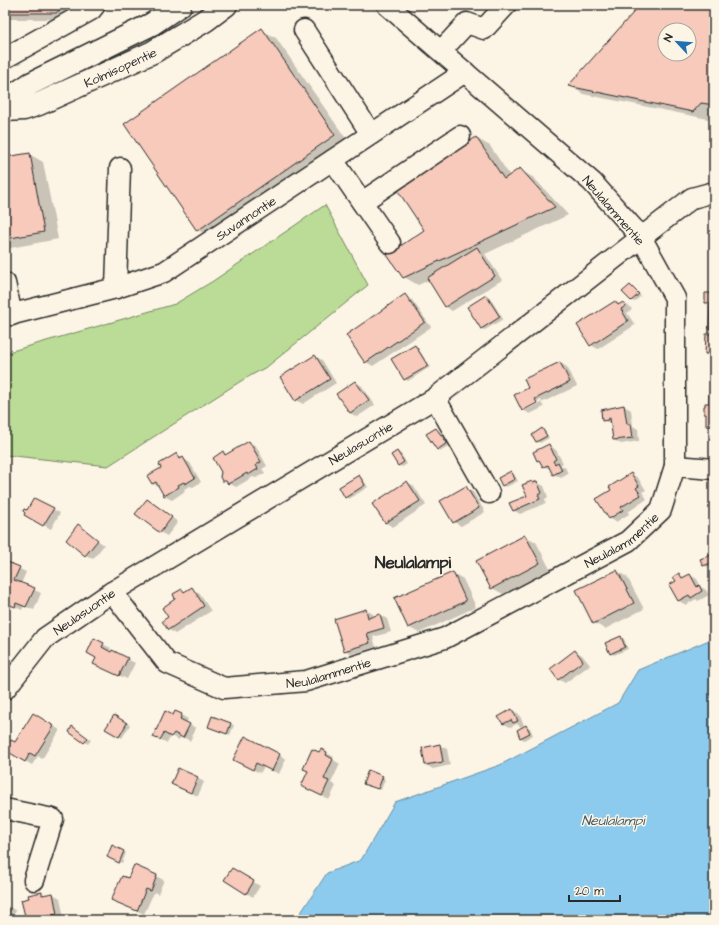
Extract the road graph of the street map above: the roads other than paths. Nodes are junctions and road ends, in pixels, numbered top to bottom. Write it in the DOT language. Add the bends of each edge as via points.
graph roads {
  1 [pos="95,5"];
  2 [pos="180,5"];
  3 [pos="226,5"];
  4 [pos="387,5"];
  5 [pos="506,5"];
  6 [pos="304,30"];
  7 [pos="441,51"];
  8 [pos="5,58"];
  9 [pos="464,72"];
  10 [pos="5,102"];
  11 [pos="5,110"];
  12 [pos="371,134"];
  13 [pos="460,136"];
  14 [pos="333,160"];
  15 [pos="120,168"];
  16 [pos="714,192"];
  17 [pos="362,202"];
  18 [pos="641,237"];
  19 [pos="390,243"];
  20 [pos="5,283"];
  21 [pos="116,288"];
  22 [pos="8,315"];
  23 [pos="435,398"];
  24 [pos="675,466"];
  25 [pos="714,469"];
  26 [pos="489,493"];
  27 [pos="112,592"];
  28 [pos="5,687"];
  29 [pos="5,809"];
  30 [pos="34,880"];
  1 -- 8 [label="street" via="91,10"];
  2 -- 10 [label="main road, Kolmisopentie" via="152,24 30,84"];
  3 -- 11 [label="main road, Kolmisopentie" via="153,52 39,104 24,109"];
  4 -- 7 [label="street, Neulalammentie"];
  5 -- 7 [label="street" via="484,29 467,23"];
  6 -- 12 [label="street"];
  7 -- 9 [label="street, Neulalammentie"];
  9 -- 12 [label="street, Suvannontie"];
  9 -- 18 [label="street, Neulalammentie" via="592,182"];
  12 -- 14 [label="street, Suvannontie"];
  13 -- 17 [label="street"];
  14 -- 17 [label="street"];
  14 -- 21 [label="street, Suvannontie" via="164,272"];
  15 -- 21 [label="street"];
  16 -- 18 [label="street, Neulasuontie" via="692,198"];
  17 -- 19 [label="street"];
  18 -- 23 [label="street, Neulasuontie"];
  18 -- 24 [label="street, Neulalammentie" via="675,298"];
  20 -- 22 [label="street"];
  21 -- 22 [label="street, Suvannontie"];
  23 -- 26 [label="street"];
  23 -- 27 [label="street, Neulasuontie"];
  24 -- 25 [label="street"];
  24 -- 27 [label="street, Neulalammentie" via="661,510 628,541 445,638 306,681 224,688 167,662"];
  27 -- 28 [label="street, Neulasuontie" via="45,638"];
  29 -- 30 [label="street" via="53,819"];
}
